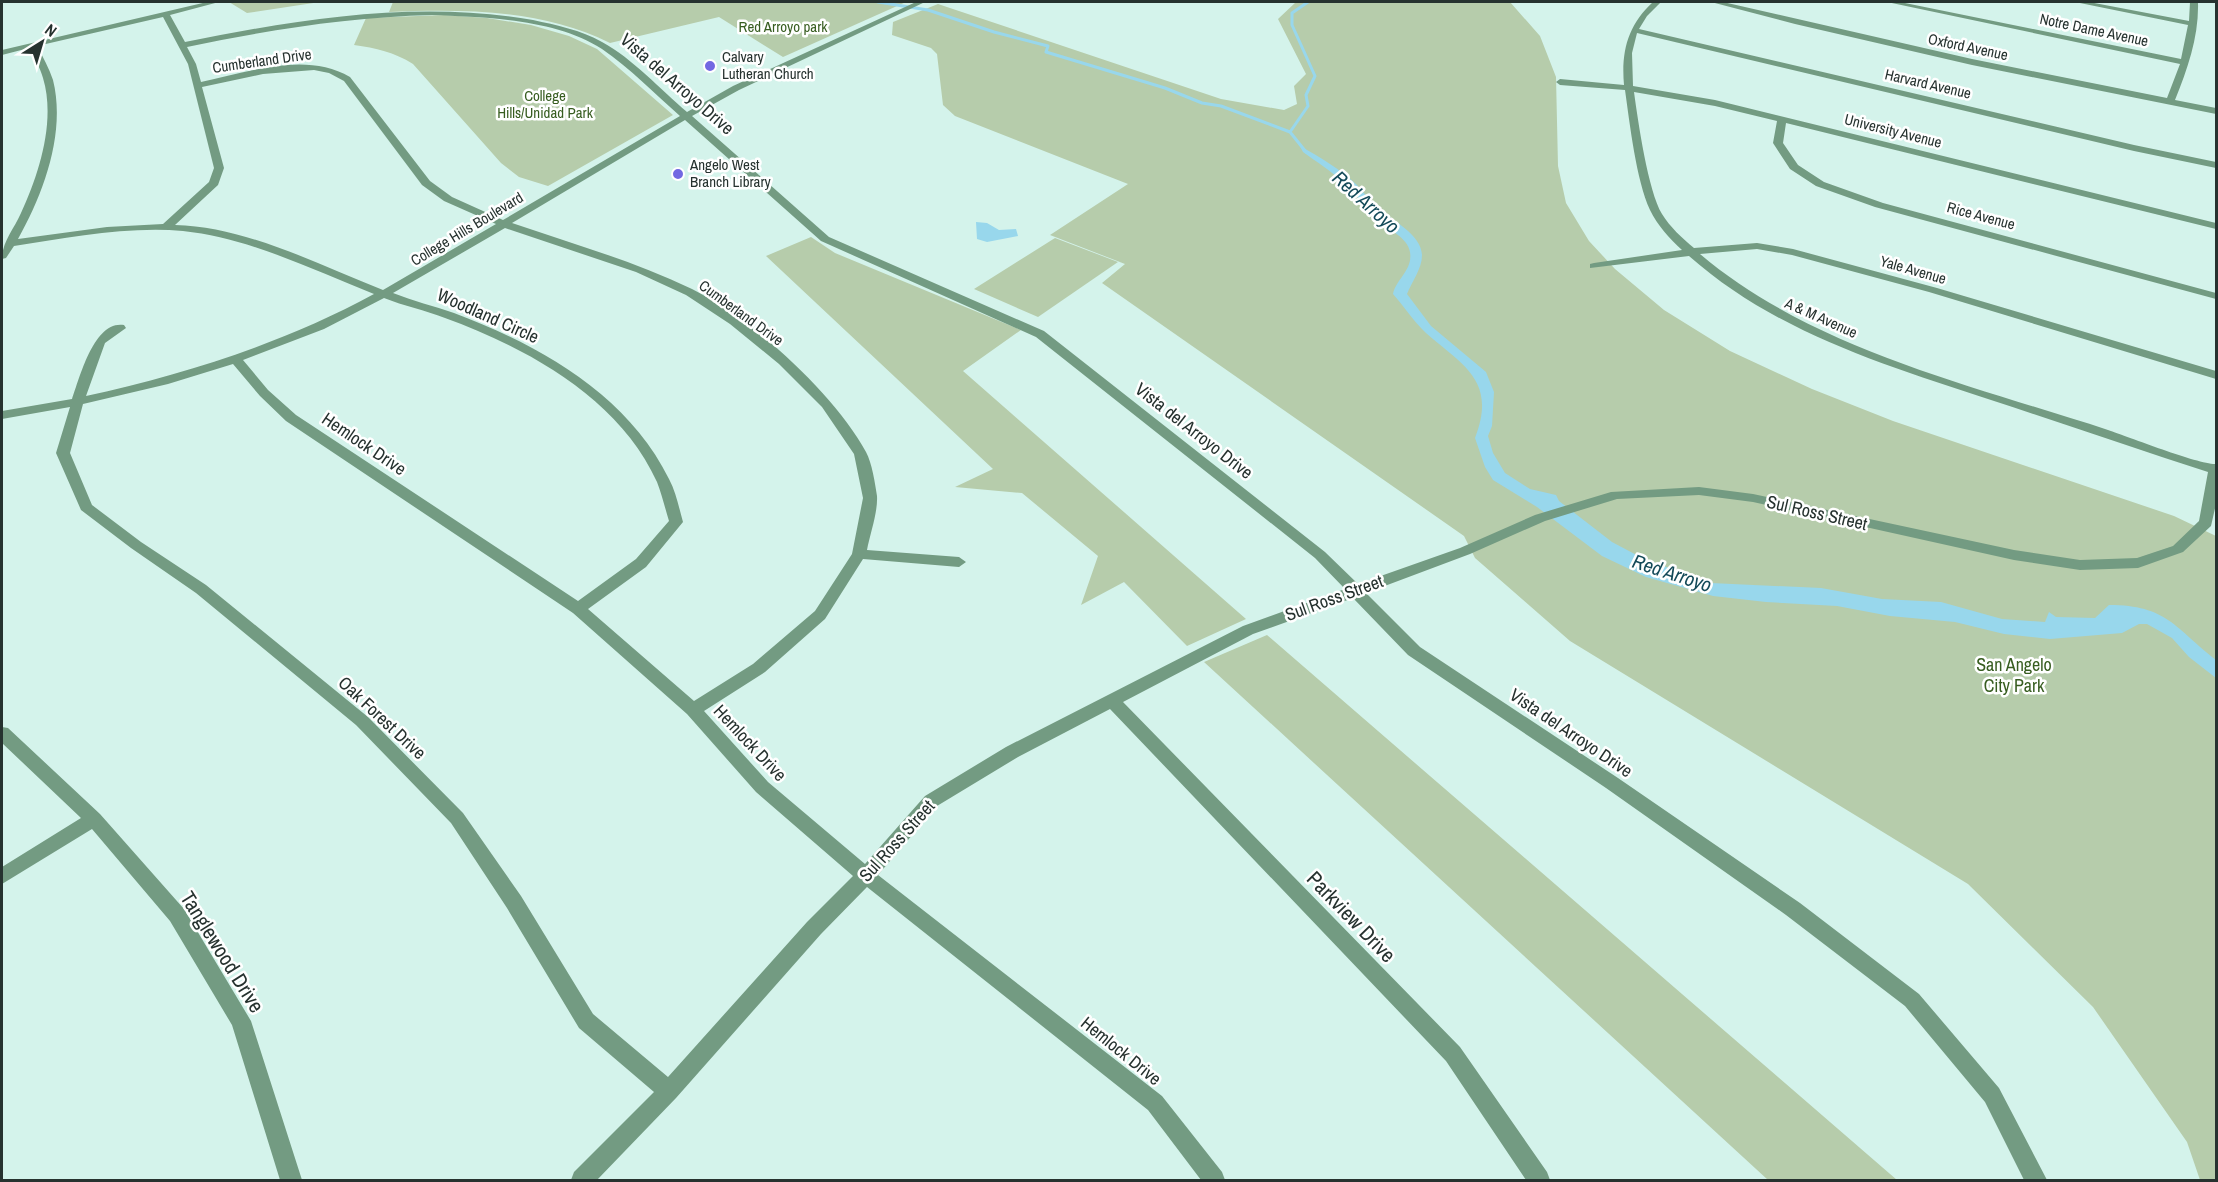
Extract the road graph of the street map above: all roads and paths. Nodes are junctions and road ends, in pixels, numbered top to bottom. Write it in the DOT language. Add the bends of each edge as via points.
graph roads {
  1 [pos="215,2"];
  2 [pos="921,2"];
  3 [pos="1657,2"];
  4 [pos="1715,2"];
  5 [pos="1891,2"];
  6 [pos="2079,2"];
  7 [pos="2194,2"];
  8 [pos="166,14"];
  9 [pos="2194,24"];
  10 [pos="1634,30"];
  11 [pos="32,45"];
  12 [pos="183,45"];
  13 [pos="2,52"];
  14 [pos="2186,63"];
  15 [pos="1560,82"];
  16 [pos="198,85"];
  17 [pos="1629,88"];
  18 [pos="2170,102"];
  19 [pos="2217,111"];
  20 [pos="686,116"];
  21 [pos="1782,119"];
  22 [pos="2217,165"];
  23 [pos="504,224"];
  24 [pos="2217,226"];
  25 [pos="166,227"];
  26 [pos="10,243"];
  27 [pos="1691,252"];
  28 [pos="2,256"];
  29 [pos="1594,266"];
  30 [pos="386,295"];
  31 [pos="2217,296"];
  32 [pos="120,328"];
  33 [pos="235,359"];
  34 [pos="2217,375"];
  35 [pos="77,403"];
  36 [pos="2,415"];
  37 [pos="2216,469"];
  38 [pos="859,554"];
  39 [pos="959,562"];
  40 [pos="1352,590"];
  41 [pos="578,609"];
  42 [pos="1111,700"];
  43 [pos="693,710"];
  44 [pos="2,733"];
  45 [pos="94,819"];
  46 [pos="2,876"];
  47 [pos="866,876"];
  48 [pos="669,1091"];
  49 [pos="291,1180"];
  50 [pos="582,1180"];
  51 [pos="1214,1180"];
  52 [pos="1539,1180"];
  53 [pos="2036,1180"];
  1 -- 8 [label="street"];
  2 -- 20 [label="street, College Hills Boulevard" via="736,88"];
  3 -- 10 [label="street, A & M Avenue"];
  4 -- 18 [label="street, Oxford Avenue" via="1972,62"];
  5 -- 14 [label="street, Notre Dame Avenue"];
  6 -- 9 [label="street"];
  7 -- 9 [label="street"];
  8 -- 11 [label="street"];
  8 -- 12 [label="street"];
  9 -- 14 [label="street"];
  10 -- 17 [label="street, A & M Avenue" via="1625,62"];
  10 -- 22 [label="street, Harvard Avenue"];
  11 -- 13 [label="street"];
  11 -- 26 [label="street" via="48,81 51,118 44,167 33,202"];
  12 -- 16 [label="street"];
  12 -- 20 [label="street, Vista del Arroyo Drive" via="331,18 441,12 497,16 542,23 599,44"];
  14 -- 18 [label="street"];
  15 -- 17 [label="street, University Avenue"];
  16 -- 23 [label="street, Cumberland Drive" via="297,69 324,68 337,72 347,79 426,183 448,199"];
  16 -- 25 [label="street" via="219,168 214,183"];
  17 -- 21 [label="street, University Avenue"];
  17 -- 27 [label="street, A & M Avenue" via="1639,154 1656,213"];
  18 -- 19 [label="street, Oxford Avenue"];
  20 -- 23 [label="street, College Hills Boulevard"];
  20 -- 40 [label="street, Vista del Arroyo Drive" via="825,238 1040,334 1320,555"];
  21 -- 24 [label="street, University Avenue"];
  21 -- 31 [label="street, Rice Avenue" via="1778,143 1794,166 1820,184 1879,205"];
  23 -- 30 [label="street, College Hills Boulevard"];
  23 -- 38 [label="street, Cumberland Drive" via="640,270 690,294 734,322 783,361 827,404 861,454 870,498"];
  25 -- 26 [label="street, Woodland Circle"];
  25 -- 30 [label="street, Woodland Circle" via="203,231 247,243"];
  26 -- 28 [label="street"];
  27 -- 29 [label="street, Yale Avenue"];
  27 -- 34 [label="street, Yale Avenue" via="1757,246 1793,252"];
  27 -- 37 [label="street, A & M Avenue" via="1764,308 1819,336 1880,360"];
  30 -- 33 [label="street, College Hills Boulevard"];
  30 -- 41 [label="street, Woodland Circle" via="460,319 584,384 628,424 661,476 676,522 641,563"];
  32 -- 35 [label="street, Oak Forest Drive" via="100,341"];
  33 -- 35 [label="street, College Hills Boulevard"];
  33 -- 41 [label="street, Hemlock Drive" via="291,418"];
  35 -- 36 [label="street, College Hills Boulevard"];
  35 -- 48 [label="street, Oak Forest Drive" via="63,453 86,507 201,589 370,729 457,818 514,902 586,1021"];
  37 -- 40 [label="street, Sul Ross Street" via="2206,523 2178,549 2138,563 2080,565 2014,555 1753,498 1699,491 1616,495 1585,503"];
  38 -- 39 [label="street"];
  38 -- 43 [label="street, Cumberland Drive" via="820,615 759,668"];
  40 -- 42 [label="street, Sul Ross Street" via="1248,630"];
  40 -- 53 [label="street, Vista del Arroyo Drive" via="1414,651 1793,909 1912,1000 1992,1095"];
  41 -- 43 [label="street, Hemlock Drive"];
  42 -- 47 [label="street, Sul Ross Street" via="1012,752 931,801"];
  42 -- 52 [label="street, Parkview Drive" via="1453,1054"];
  43 -- 47 [label="street, Hemlock Drive" via="762,787"];
  44 -- 45 [label="street, Tanglewood Drive"];
  45 -- 46 [label="street"];
  45 -- 49 [label="street, Tanglewood Drive" via="177,915 241,1021"];
  47 -- 48 [label="street, Sul Ross Street" via="814,928"];
  47 -- 51 [label="street, Hemlock Drive" via="1155,1103"];
  48 -- 50 [label="street, Sul Ross Street"];
}
